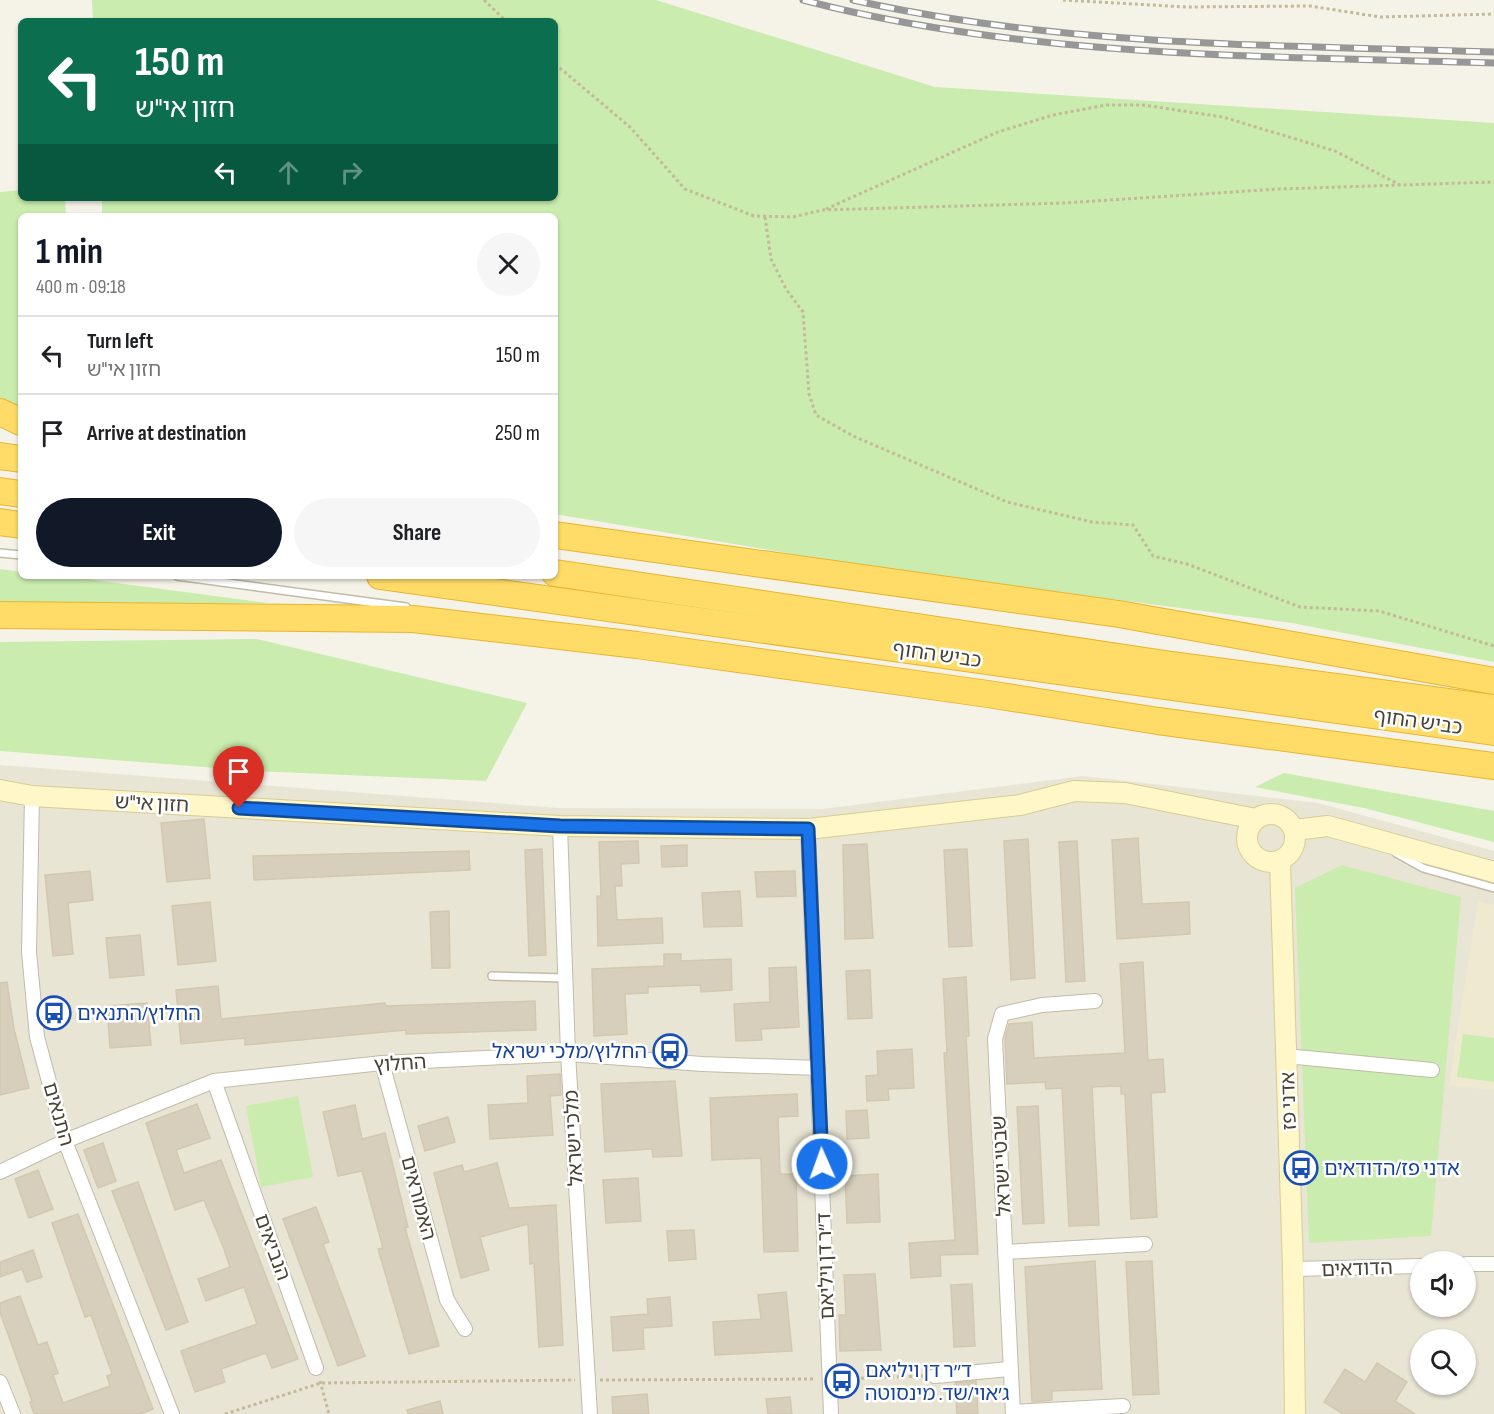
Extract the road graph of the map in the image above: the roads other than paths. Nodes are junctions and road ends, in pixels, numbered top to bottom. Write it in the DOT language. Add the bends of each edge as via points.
graph roads {
  1 [pos="0,412"];
  2 [pos="18,421"];
  3 [pos="0,456"];
  4 [pos="18,459"];
  5 [pos="0,491"];
  6 [pos="18,494"];
  7 [pos="0,522"];
  8 [pos="18,525"];
  9 [pos="558,535"];
  10 [pos="0,553"];
  11 [pos="18,555"];
  12 [pos="558,573"];
  13 [pos="199,579"];
  14 [pos="401,579"];
  15 [pos="413,608"];
  16 [pos="448,614"];
  17 [pos="0,615"];
  18 [pos="637,645"];
  19 [pos="1494,681"];
  20 [pos="1494,708"];
  21 [pos="1494,732"];
  22 [pos="1327,743"];
  23 [pos="1494,766"];
  24 [pos="1494,775"];
  25 [pos="0,790"];
  26 [pos="32,796"];
  27 [pos="1256,819"];
  28 [pos="560,826"];
  29 [pos="808,829"];
  30 [pos="1294,830"];
  31 [pos="1363,834"];
  32 [pos="1280,861"];
  33 [pos="1494,872"];
  34 [pos="1494,888"];
  35 [pos="492,976"];
  36 [pos="566,978"];
  37 [pos="1095,1001"];
  38 [pos="568,1054"];
  39 [pos="1286,1056"];
  40 [pos="382,1063"];
  41 [pos="818,1068"];
  42 [pos="1432,1070"];
  43 [pos="214,1081"];
  44 [pos="65,1141"];
  45 [pos="0,1172"];
  46 [pos="1145,1244"];
  47 [pos="1005,1252"];
  48 [pos="1476,1264"];
  49 [pos="1494,1264"];
  50 [pos="1410,1266"];
  51 [pos="1293,1269"];
  52 [pos="465,1329"];
  53 [pos="316,1368"];
  54 [pos="1009,1369"];
  55 [pos="934,1376"];
  56 [pos="0,1382"];
  57 [pos="1123,1406"];
  58 [pos="1013,1413"];
  59 [pos="13,1414"];
  60 [pos="172,1414"];
  61 [pos="590,1414"];
  62 [pos="831,1414"];
  63 [pos="1295,1414"];
  1 -- 2 [label="highway"];
  3 -- 4 [label="highway"];
  5 -- 6 [label="highway"];
  7 -- 8 [label="highway"];
  9 -- 19 [label="highway" via="1119,614"];
  10 -- 11 [label="lane"];
  12 -- 20 [label="highway, כביש החוף" via="1166,664"];
  13 -- 15 [label="lane"];
  14 -- 21 [label="highway, כביש החוף"];
  16 -- 18 [label="lane"];
  17 -- 18 [label="highway" via="413,619"];
  18 -- 22 [label="highway"];
  22 -- 23 [label="highway"];
  22 -- 24 [label="highway"];
  25 -- 26 [label="street, חזון אי\"ש"];
  26 -- 28 [label="street, חזון אי\"ש"];
  26 -- 44 [label="street, התנאים" via="29,952 37,1037"];
  27 -- 29 [label="street, חזון אי\"ש" via="1125,793 1074,791 1020,805"];
  27 -- 30 [label="street" via="1272,814 1283,817"];
  27 -- 32 [label="street" via="1247,834 1250,850 1263,861"];
  28 -- 29 [label="street, חזון אי\"ש"];
  28 -- 36 [label="street, מלכי ישראל"];
  29 -- 41 [label="street, ד״ר דן ויליאם"];
  30 -- 31 [label="street" via="1328,826"];
  30 -- 32 [label="street" via="1292,850"];
  31 -- 33 [label="street"];
  31 -- 34 [label="lane" via="1423,868"];
  32 -- 39 [label="street, אדני פז"];
  35 -- 36 [label="lane"];
  36 -- 38 [label="street, מלכי ישראל"];
  37 -- 47 [label="street, שבטי ישראל" via="1042,1005 1002,1014 995,1039"];
  38 -- 40 [label="street, החלוץ"];
  38 -- 41 [label="street, החלוץ"];
  38 -- 61 [label="street, מלכי ישראל"];
  39 -- 42 [label="street"];
  39 -- 51 [label="street, אדני פז"];
  40 -- 43 [label="street, החלוץ"];
  40 -- 52 [label="street, האמוראים" via="447,1300"];
  41 -- 62 [label="street, ד״ר דן ויליאם"];
  43 -- 44 [label="street, החלוץ"];
  43 -- 53 [label="street, הנביאים"];
  44 -- 45 [label="street, החלוץ"];
  44 -- 60 [label="street, התנאים"];
  46 -- 47 [label="street"];
  47 -- 54 [label="street, שבטי ישראל"];
  48 -- 49 [label="street"];
  50 -- 51 [label="street, הדודאים"];
  51 -- 63 [label="street, אדני פז"];
  54 -- 55 [label="street"];
  54 -- 58 [label="street, שבטי ישראל"];
  56 -- 59 [label="street"];
  57 -- 58 [label="street"];
}
